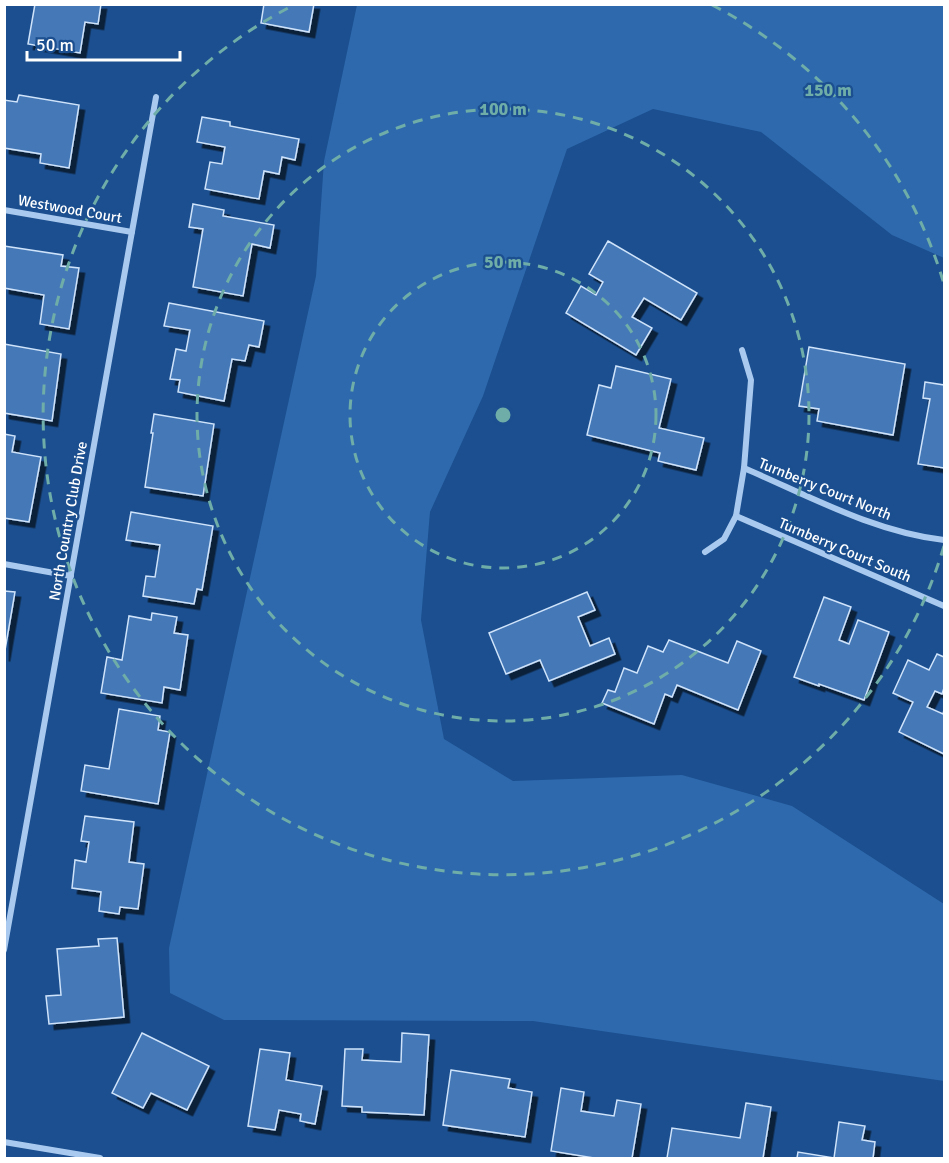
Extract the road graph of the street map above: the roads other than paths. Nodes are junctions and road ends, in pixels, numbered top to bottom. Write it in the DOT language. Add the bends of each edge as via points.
graph roads {
  1 [pos="156,97"];
  2 [pos="4,210"];
  3 [pos="132,232"];
  4 [pos="742,350"];
  5 [pos="744,468"];
  6 [pos="736,516"];
  7 [pos="945,540"];
  8 [pos="705,552"];
  9 [pos="4,564"];
  10 [pos="71,576"];
  11 [pos="945,606"];
  12 [pos="4,904"];
  13 [pos="12,905"];
  14 [pos="4,950"];
  15 [pos="4,1142"];
  16 [pos="100,1158"];
  1 -- 3 [label="street, North Country Club Drive"];
  2 -- 3 [label="street, Westwood Court"];
  3 -- 10 [label="street, North Country Club Drive"];
  4 -- 5 [label="street, Turnberry Court North" via="752,380"];
  5 -- 6 [label="street"];
  5 -- 7 [label="street, Turnberry Court North" via="878,525"];
  6 -- 8 [label="street" via="724,539"];
  6 -- 11 [label="street, Turnberry Court South"];
  9 -- 10 [label="street"];
  10 -- 13 [label="street, North Country Club Drive"];
  12 -- 13 [label="street"];
  13 -- 14 [label="street, North Country Club Drive"];
  15 -- 16 [label="street"];
}
